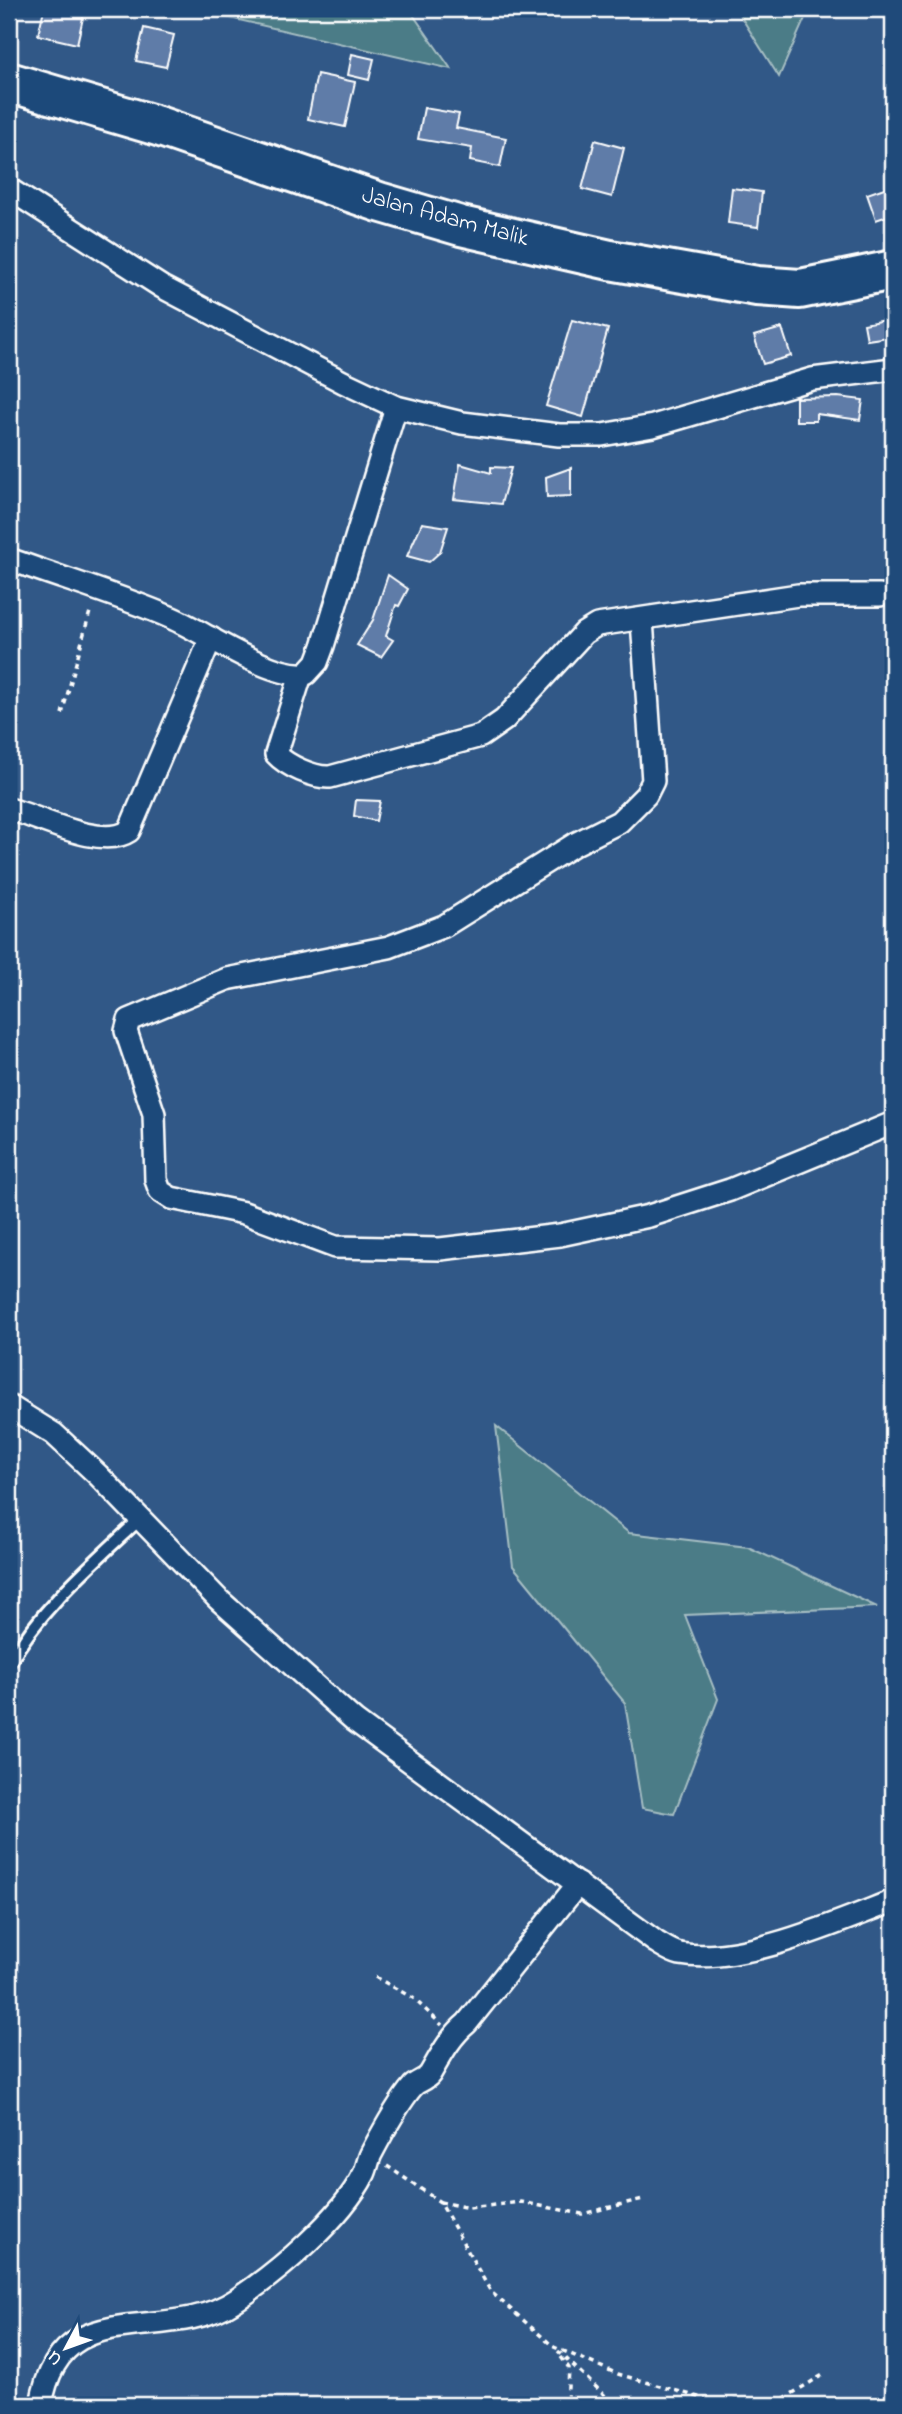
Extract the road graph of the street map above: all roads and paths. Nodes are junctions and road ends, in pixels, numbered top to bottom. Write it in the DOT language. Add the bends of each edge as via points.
graph roads {
  1 [pos="9,82"];
  2 [pos="9,189"];
  3 [pos="893,270"];
  4 [pos="893,369"];
  5 [pos="396,407"];
  6 [pos="9,559"];
  7 [pos="96,592"];
  8 [pos="880,595"];
  9 [pos="642,620"];
  10 [pos="211,638"];
  11 [pos="302,675"];
  12 [pos="62,714"];
  13 [pos="9,809"];
  14 [pos="893,1123"];
  15 [pos="9,1406"];
  16 [pos="139,1520"];
  17 [pos="9,1664"];
  18 [pos="578,1884"];
  19 [pos="893,1901"];
  20 [pos="375,1977"];
  21 [pos="457,2032"];
  22 [pos="370,2155"];
  23 [pos="643,2199"];
  24 [pos="440,2202"];
  25 [pos="554,2347"];
  26 [pos="826,2373"];
  27 [pos="41,2405"];
  28 [pos="567,2405"];
  29 [pos="615,2405"];
  1 -- 3 [label="highway, Jalan Adam Malik" via="158,126 379,202 610,260 757,286 800,289"];
  2 -- 5 [label="street" via="162,287"];
  4 -- 5 [label="street" via="812,379 653,426 602,435 492,428"];
  5 -- 11 [label="street" via="323,646 312,669"];
  6 -- 7 [label="street"];
  7 -- 10 [label="street" via="172,618"];
  7 -- 12 [label="path"];
  8 -- 9 [label="street" via="798,595"];
  9 -- 11 [label="street" via="591,628 504,720 481,736 330,777 319,777 276,754"];
  9 -- 14 [label="street" via="653,781 625,818 452,922 409,941 227,979 129,1020 126,1031 154,1114 160,1191 171,1198 253,1216 325,1246 440,1249 560,1235 649,1216 730,1190"];
  10 -- 11 [label="street" via="255,660"];
  10 -- 13 [label="street" via="129,831 98,838"];
  15 -- 16 [label="street" via="54,1434"];
  16 -- 17 [label="lane" via="59,1596"];
  16 -- 18 [label="street" via="218,1600 355,1721"];
  18 -- 19 [label="street" via="656,1942 676,1953 698,1956 780,1941"];
  18 -- 21 [label="street"];
  20 -- 21 [label="path" via="413,1998 441,2025"];
  21 -- 22 [label="street" via="429,2076 414,2085"];
  22 -- 24 [label="path"];
  22 -- 27 [label="street" via="364,2174 297,2254 236,2301 207,2314 96,2330 80,2337 48,2373"];
  23 -- 24 [label="path" via="582,2214 521,2202 469,2208"];
  24 -- 25 [label="path" via="491,2292"];
  25 -- 26 [label="path" via="618,2374 712,2401 783,2399"];
  25 -- 28 [label="path" via="569,2368"];
  25 -- 29 [label="path"];
}
